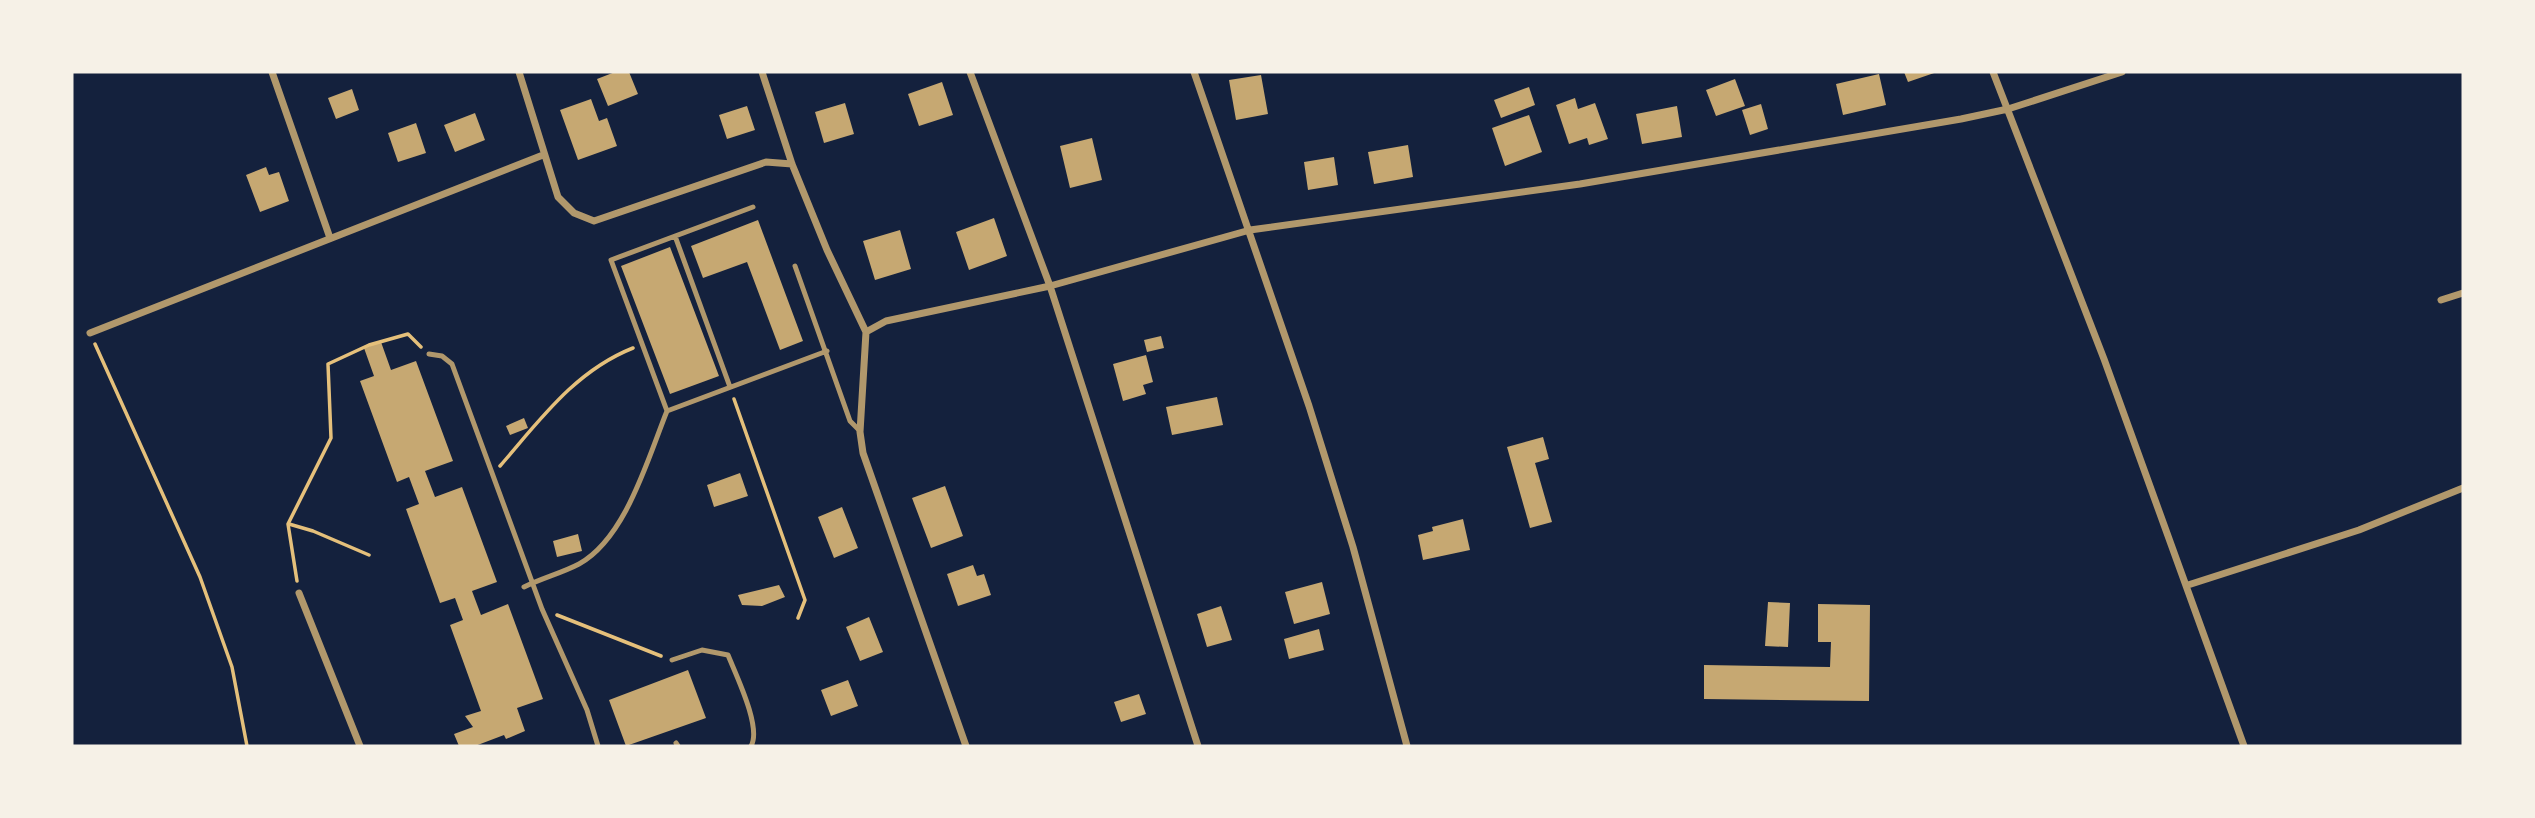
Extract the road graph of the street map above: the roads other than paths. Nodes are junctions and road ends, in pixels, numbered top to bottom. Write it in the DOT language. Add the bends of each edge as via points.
graph roads {
  1 [pos="272,72"];
  2 [pos="519,72"];
  3 [pos="762,72"];
  4 [pos="970,72"];
  5 [pos="1194,72"];
  6 [pos="1993,72"];
  7 [pos="2122,72"];
  8 [pos="2008,109"];
  9 [pos="543,155"];
  10 [pos="792,164"];
  11 [pos="753,207"];
  12 [pos="1250,230"];
  13 [pos="675,236"];
  14 [pos="330,238"];
  15 [pos="795,266"];
  16 [pos="1050,286"];
  17 [pos="2463,293"];
  18 [pos="2441,300"];
  19 [pos="866,332"];
  20 [pos="90,333"];
  21 [pos="827,351"];
  22 [pos="429,354"];
  23 [pos="730,387"];
  24 [pos="667,411"];
  25 [pos="860,432"];
  26 [pos="2463,488"];
  27 [pos="532,583"];
  28 [pos="2188,586"];
  29 [pos="524,587"];
  30 [pos="299,593"];
  31 [pos="672,660"];
  32 [pos="360,746"];
  33 [pos="598,746"];
  34 [pos="751,746"];
  35 [pos="966,746"];
  36 [pos="1198,746"];
  37 [pos="1407,746"];
  38 [pos="2244,746"];
  1 -- 14 [label="street"];
  2 -- 9 [label="street"];
  3 -- 10 [label="street"];
  4 -- 16 [label="street"];
  5 -- 12 [label="street"];
  6 -- 8 [label="street"];
  7 -- 8 [label="street"];
  8 -- 12 [label="street" via="1580,184"];
  8 -- 28 [label="street"];
  9 -- 10 [label="street" via="558,197 574,214 594,221 766,162"];
  9 -- 14 [label="street"];
  10 -- 19 [label="street"];
  11 -- 13 [label="lane"];
  12 -- 16 [label="street"];
  12 -- 37 [label="street" via="1353,547"];
  13 -- 23 [label="lane"];
  13 -- 24 [label="lane" via="611,260"];
  14 -- 20 [label="street"];
  15 -- 21 [label="lane"];
  16 -- 19 [label="street" via="886,321"];
  16 -- 36 [label="street"];
  17 -- 18 [label="street"];
  19 -- 25 [label="street"];
  21 -- 23 [label="lane"];
  21 -- 25 [label="lane" via="850,421"];
  22 -- 27 [label="lane" via="442,355 452,365"];
  23 -- 24 [label="lane"];
  24 -- 27 [label="lane" via="620,521 581,563"];
  25 -- 35 [label="street" via="863,453"];
  26 -- 28 [label="street" via="2359,530"];
  27 -- 29 [label="lane"];
  27 -- 33 [label="lane"];
  28 -- 38 [label="street"];
  30 -- 32 [label="street"];
  31 -- 34 [label="lane" via="702,650 728,655 753,724"];
}
